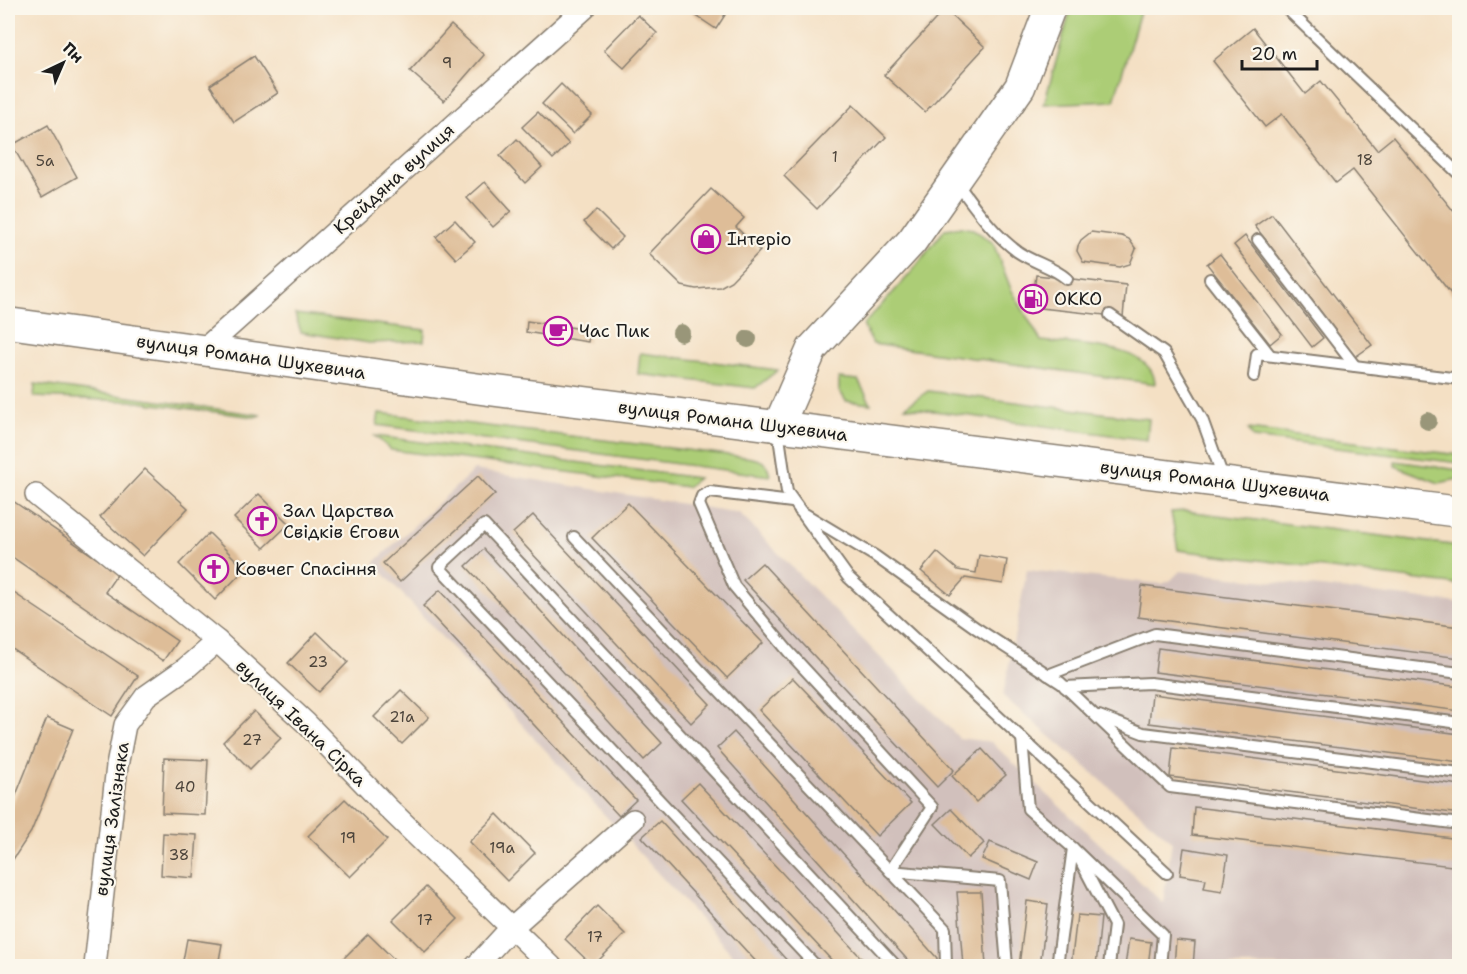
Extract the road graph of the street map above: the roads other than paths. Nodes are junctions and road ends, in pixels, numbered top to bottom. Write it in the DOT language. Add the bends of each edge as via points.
graph roads {
  1 [pos="585,8"];
  2 [pos="1050,8"];
  3 [pos="1286,8"];
  4 [pos="1460,175"];
  5 [pos="955,180"];
  6 [pos="1258,240"];
  7 [pos="1066,279"];
  8 [pos="1210,279"];
  9 [pos="1110,315"];
  10 [pos="8,324"];
  11 [pos="202,351"];
  12 [pos="1270,355"];
  13 [pos="1355,366"];
  14 [pos="1254,376"];
  15 [pos="1460,379"];
  16 [pos="778,427"];
  17 [pos="1225,483"];
  18 [pos="36,495"];
  19 [pos="792,502"];
  20 [pos="800,511"];
  21 [pos="1460,512"];
  22 [pos="574,537"];
  23 [pos="217,641"];
  24 [pos="1460,673"];
  25 [pos="1048,675"];
  26 [pos="1065,687"];
  27 [pos="1094,714"];
  28 [pos="1460,723"];
  29 [pos="1022,738"];
  30 [pos="1460,773"];
  31 [pos="633,820"];
  32 [pos="1460,824"];
  33 [pos="1073,848"];
  34 [pos="890,871"];
  35 [pos="1167,873"];
  36 [pos="510,929"];
  37 [pos="95,966"];
  38 [pos="476,966"];
  39 [pos="551,966"];
  40 [pos="816,966"];
  41 [pos="896,966"];
  42 [pos="946,966"];
  43 [pos="1007,966"];
  44 [pos="1057,966"];
  45 [pos="1109,966"];
  46 [pos="1160,966"];
  1 -- 11 [label="street, Крейдяна вулиця"];
  2 -- 5 [label="main road" via="1020,87"];
  3 -- 4 [label="lane"];
  5 -- 7 [label="lane" via="986,222 1019,252 1055,268"];
  5 -- 16 [label="main road" via="912,241 812,349"];
  6 -- 13 [label="lane"];
  8 -- 12 [label="lane"];
  9 -- 17 [label="lane" via="1164,354 1202,419"];
  10 -- 11 [label="main road, вулиця Романа Шухевича"];
  11 -- 16 [label="main road, вулиця Романа Шухевича"];
  12 -- 13 [label="lane"];
  12 -- 14 [label="lane" via="1257,354"];
  13 -- 15 [label="lane"];
  16 -- 17 [label="main road, вулиця Романа Шухевича"];
  16 -- 19 [label="lane" via="784,482"];
  17 -- 21 [label="main road, вулиця Романа Шухевича"];
  18 -- 23 [label="street, вулиця Івана Сірка"];
  19 -- 20 [label="lane"];
  19 -- 34 [label="lane" via="710,492 702,495 699,504 734,586 788,651 932,807"];
  20 -- 25 [label="lane" via="874,556"];
  20 -- 29 [label="lane" via="848,577"];
  22 -- 34 [label="lane"];
  23 -- 36 [label="street, вулиця Івана Сірка" via="306,723"];
  23 -- 37 [label="street, вулиця Залізняка" via="146,696 125,725"];
  24 -- 25 [label="lane" via="1155,634"];
  25 -- 26 [label="lane"];
  26 -- 27 [label="lane"];
  26 -- 28 [label="lane" via="1150,683"];
  27 -- 30 [label="lane" via="1143,733"];
  27 -- 32 [label="lane" via="1170,787"];
  29 -- 33 [label="lane" via="1028,809"];
  29 -- 35 [label="lane"];
  31 -- 36 [label="street"];
  33 -- 44 [label="lane"];
  33 -- 45 [label="lane" via="1114,925"];
  33 -- 46 [label="lane" via="1163,935"];
  34 -- 42 [label="lane" via="945,929"];
  34 -- 43 [label="lane" via="1000,881"];
  36 -- 38 [label="street"];
  36 -- 39 [label="street, вулиця Івана Сірка"];
  40 -- 41 [label="lane" via="439,567 484,525"];
}
